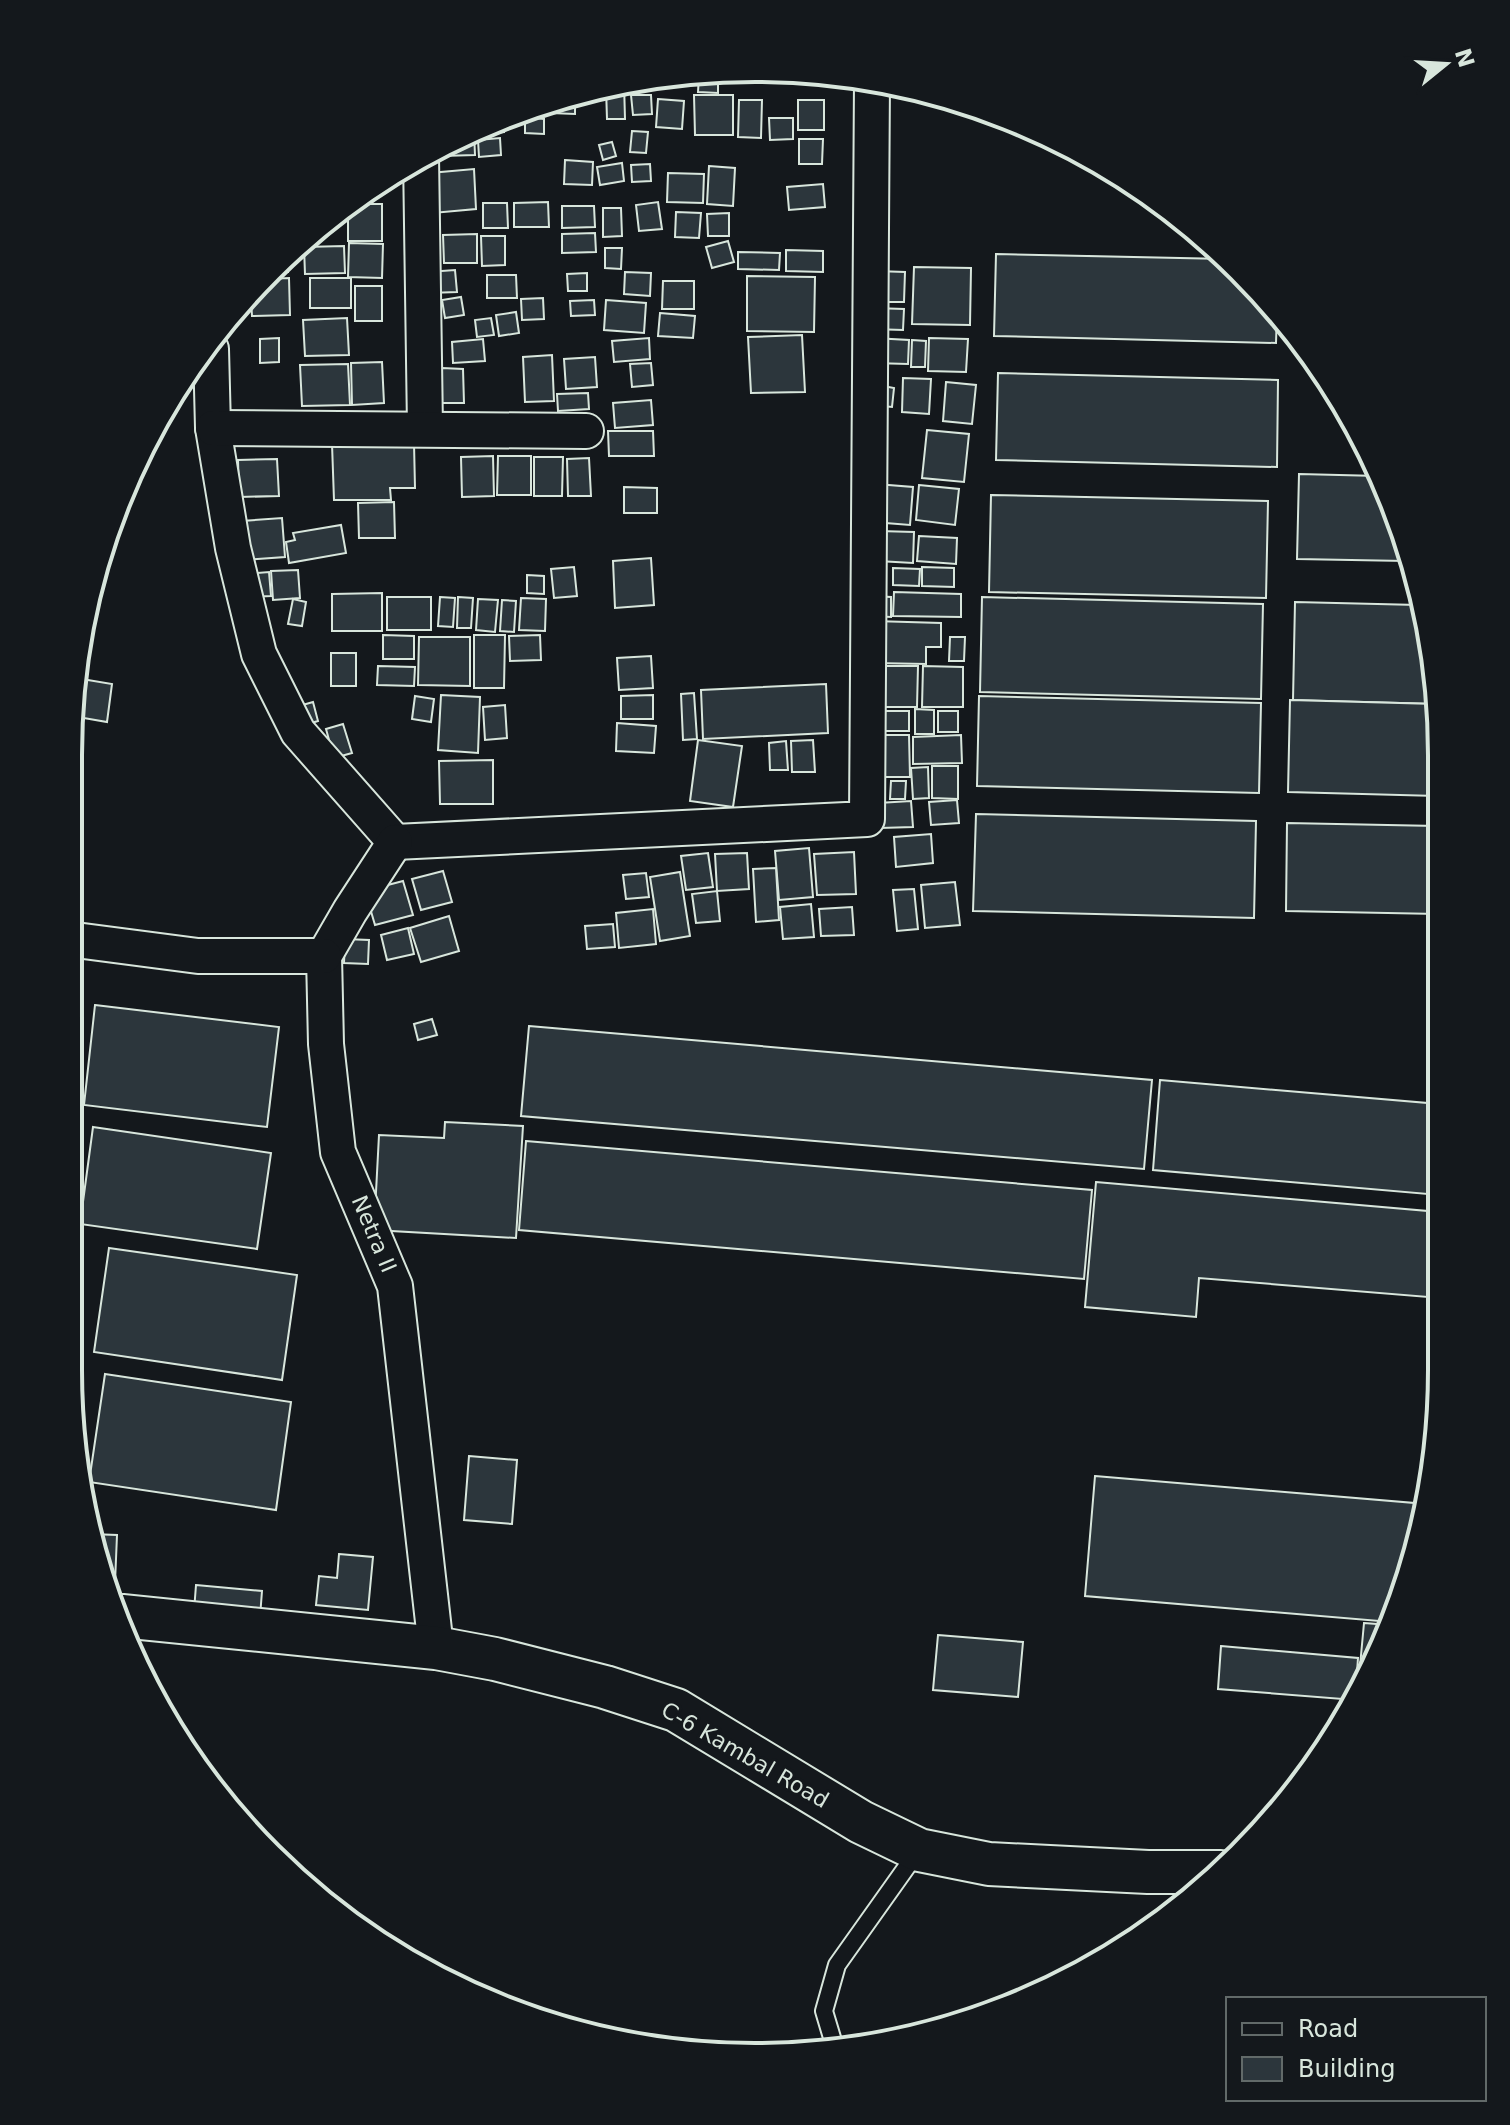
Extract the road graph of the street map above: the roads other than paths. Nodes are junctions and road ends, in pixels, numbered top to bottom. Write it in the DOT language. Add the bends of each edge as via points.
graph roads {
  1 [pos="872,93"];
  2 [pos="421,171"];
  3 [pos="211,359"];
  4 [pos="213,428"];
  5 [pos="425,428"];
  6 [pos="586,431"];
  7 [pos="395,842"];
  8 [pos="82,941"];
  9 [pos="324,956"];
  10 [pos="129,1617"];
  11 [pos="436,1648"];
  12 [pos="919,1850"];
  13 [pos="1203,1872"];
  14 [pos="832,2038"];
  1 -- 7 [label="street" via="867,819"];
  2 -- 5 [label="street"];
  3 -- 4 [label="street"];
  4 -- 5 [label="street"];
  4 -- 7 [label="street" via="233,548 259,654 298,732"];
  5 -- 6 [label="street"];
  7 -- 9 [label="street"];
  8 -- 9 [label="street" via="198,956"];
  9 -- 11 [label="street, Netra II" via="326,1044 338,1152 395,1286"];
  10 -- 11 [label="street, C-6 Kambal Road"];
  11 -- 12 [label="street, C-6 Kambal Road" via="605,1687 676,1710 861,1822"];
  12 -- 13 [label="street, C-6 Kambal Road" via="989,1864"];
  12 -- 14 [label="lane" via="837,1965 824,2011"];
}
